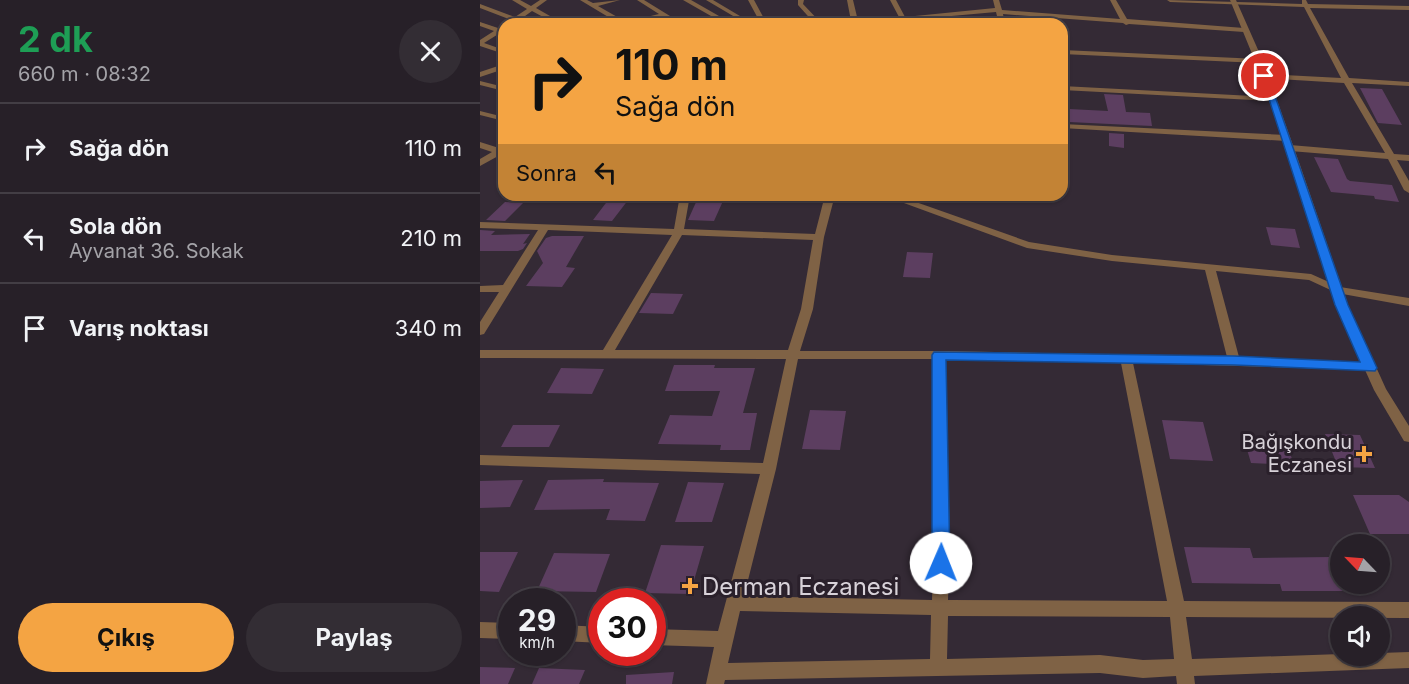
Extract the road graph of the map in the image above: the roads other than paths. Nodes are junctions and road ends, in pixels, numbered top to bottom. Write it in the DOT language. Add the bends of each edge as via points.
graph roads {
  1 [pos="515,0"];
  2 [pos="544,0"];
  3 [pos="583,0"];
  4 [pos="614,0"];
  5 [pos="640,0"];
  6 [pos="686,0"];
  7 [pos="709,0"];
  8 [pos="751,0"];
  9 [pos="801,0"];
  10 [pos="850,0"];
  11 [pos="893,0"];
  12 [pos="996,0"];
  13 [pos="1113,0"];
  14 [pos="1170,0"];
  15 [pos="1344,0"];
  16 [pos="1359,0"];
  17 [pos="1234,2"];
  18 [pos="1304,3"];
  19 [pos="592,5"];
  20 [pos="480,6"];
  21 [pos="1353,6"];
  22 [pos="1367,7"];
  23 [pos="1409,8"];
  24 [pos="534,9"];
  25 [pos="999,11"];
  26 [pos="663,15"];
  27 [pos="512,18"];
  28 [pos="520,18"];
  29 [pos="550,18"];
  30 [pos="615,18"];
  31 [pos="651,18"];
  32 [pos="669,18"];
  33 [pos="719,18"];
  34 [pos="736,18"];
  35 [pos="761,18"];
  36 [pos="813,18"];
  37 [pos="854,18"];
  38 [pos="903,18"];
  39 [pos="939,18"];
  40 [pos="1001,18"];
  41 [pos="1126,23"];
  42 [pos="480,24"];
  43 [pos="498,29"];
  44 [pos="1244,30"];
  45 [pos="498,32"];
  46 [pos="480,43"];
  47 [pos="498,50"];
  48 [pos="1068,52"];
  49 [pos="1259,61"];
  50 [pos="480,64"];
  51 [pos="498,68"];
  52 [pos="498,70"];
  53 [pos="480,75"];
  54 [pos="1264,76"];
  55 [pos="1347,82"];
  56 [pos="480,83"];
  57 [pos="1409,84"];
  58 [pos="498,88"];
  59 [pos="1068,88"];
  60 [pos="1272,99"];
  61 [pos="480,113"];
  62 [pos="498,118"];
  63 [pos="1068,126"];
  64 [pos="1286,138"];
  65 [pos="480,145"];
  66 [pos="1290,148"];
  67 [pos="498,150"];
  68 [pos="498,154"];
  69 [pos="1393,156"];
  70 [pos="1409,158"];
  71 [pos="480,163"];
  72 [pos="1409,190"];
  73 [pos="684,201"];
  74 [pos="828,201"];
  75 [pos="904,201"];
  76 [pos="480,225"];
  77 [pos="545,227"];
  78 [pos="679,232"];
  79 [pos="819,237"];
  80 [pos="1210,267"];
  81 [pos="507,288"];
  82 [pos="480,289"];
  83 [pos="1337,290"];
  84 [pos="1409,302"];
  85 [pos="480,331"];
  86 [pos="607,353"];
  87 [pos="480,354"];
  88 [pos="793,355"];
  89 [pos="939,355"];
  90 [pos="1126,359"];
  91 [pos="1234,361"];
  92 [pos="1370,368"];
  93 [pos="1409,437"];
  94 [pos="480,460"];
  95 [pos="769,469"];
  96 [pos="734,603"];
  97 [pos="940,608"];
  98 [pos="1177,609"];
  99 [pos="1409,610"];
  100 [pos="480,630"];
  101 [pos="498,631"];
  102 [pos="666,637"];
  103 [pos="724,639"];
  104 [pos="1409,660"];
  105 [pos="938,668"];
  106 [pos="1185,676"];
  107 [pos="716,678"];
  1 -- 24 [label="street"];
  2 -- 24 [label="street"];
  3 -- 19 [label="street"];
  4 -- 19 [label="street"];
  5 -- 26 [label="street"];
  6 -- 33 [label="street"];
  7 -- 34 [label="street"];
  8 -- 35 [label="street"];
  9 -- 36 [label="street" via="800,4"];
  10 -- 37 [label="street"];
  11 -- 38 [label="street"];
  12 -- 25 [label="street"];
  13 -- 41 [label="street"];
  14 -- 17 [label="street"];
  15 -- 21 [label="street"];
  16 -- 22 [label="street"];
  17 -- 18 [label="street"];
  17 -- 44 [label="street"];
  18 -- 21 [label="street"];
  18 -- 55 [label="street"];
  19 -- 30 [label="street"];
  20 -- 27 [label="street"];
  21 -- 22 [label="street"];
  22 -- 23 [label="street"];
  24 -- 28 [label="street"];
  24 -- 29 [label="street"];
  25 -- 39 [label="street"];
  25 -- 40 [label="street"];
  25 -- 41 [label="street"];
  26 -- 31 [label="street"];
  26 -- 32 [label="street"];
  41 -- 44 [label="street"];
  42 -- 43 [label="street"];
  44 -- 49 [label="street"];
  45 -- 46 [label="street"];
  46 -- 47 [label="street"];
  48 -- 49 [label="street"];
  49 -- 54 [label="street"];
  50 -- 51 [label="street"];
  52 -- 53 [label="street"];
  54 -- 55 [label="street"];
  54 -- 60 [label="street"];
  55 -- 57 [label="street"];
  55 -- 69 [label="street"];
  56 -- 58 [label="street"];
  59 -- 60 [label="street"];
  60 -- 64 [label="street"];
  61 -- 62 [label="street"];
  63 -- 64 [label="street"];
  64 -- 66 [label="street"];
  65 -- 67 [label="street"];
  66 -- 69 [label="street"];
  66 -- 83 [label="street"];
  68 -- 71 [label="street"];
  69 -- 70 [label="street"];
  69 -- 72 [label="street"];
  73 -- 78 [label="street"];
  74 -- 79 [label="street"];
  75 -- 80 [label="street" via="1027,245"];
  76 -- 77 [label="street"];
  77 -- 78 [label="street"];
  77 -- 81 [label="street"];
  78 -- 79 [label="street"];
  78 -- 86 [label="street"];
  79 -- 88 [label="street" via="807,309"];
  80 -- 83 [label="street" via="1311,277"];
  80 -- 91 [label="street"];
  81 -- 82 [label="street"];
  81 -- 85 [label="street"];
  83 -- 84 [label="street"];
  83 -- 92 [label="street"];
  86 -- 87 [label="street"];
  86 -- 88 [label="street"];
  88 -- 89 [label="street"];
  88 -- 95 [label="street"];
  89 -- 90 [label="street"];
  89 -- 97 [label="street"];
  90 -- 91 [label="street"];
  90 -- 98 [label="street"];
  91 -- 92 [label="street"];
  92 -- 93 [label="street"];
  94 -- 95 [label="street"];
  95 -- 96 [label="street"];
  96 -- 97 [label="street"];
  96 -- 103 [label="street"];
  97 -- 98 [label="street"];
  97 -- 105 [label="street"];
  98 -- 99 [label="street"];
  98 -- 106 [label="street"];
  100 -- 101 [label="street"];
  102 -- 103 [label="street"];
  103 -- 107 [label="street"];
  104 -- 106 [label="street"];
  105 -- 106 [label="street" via="1100,664"];
  105 -- 107 [label="street"];
}
